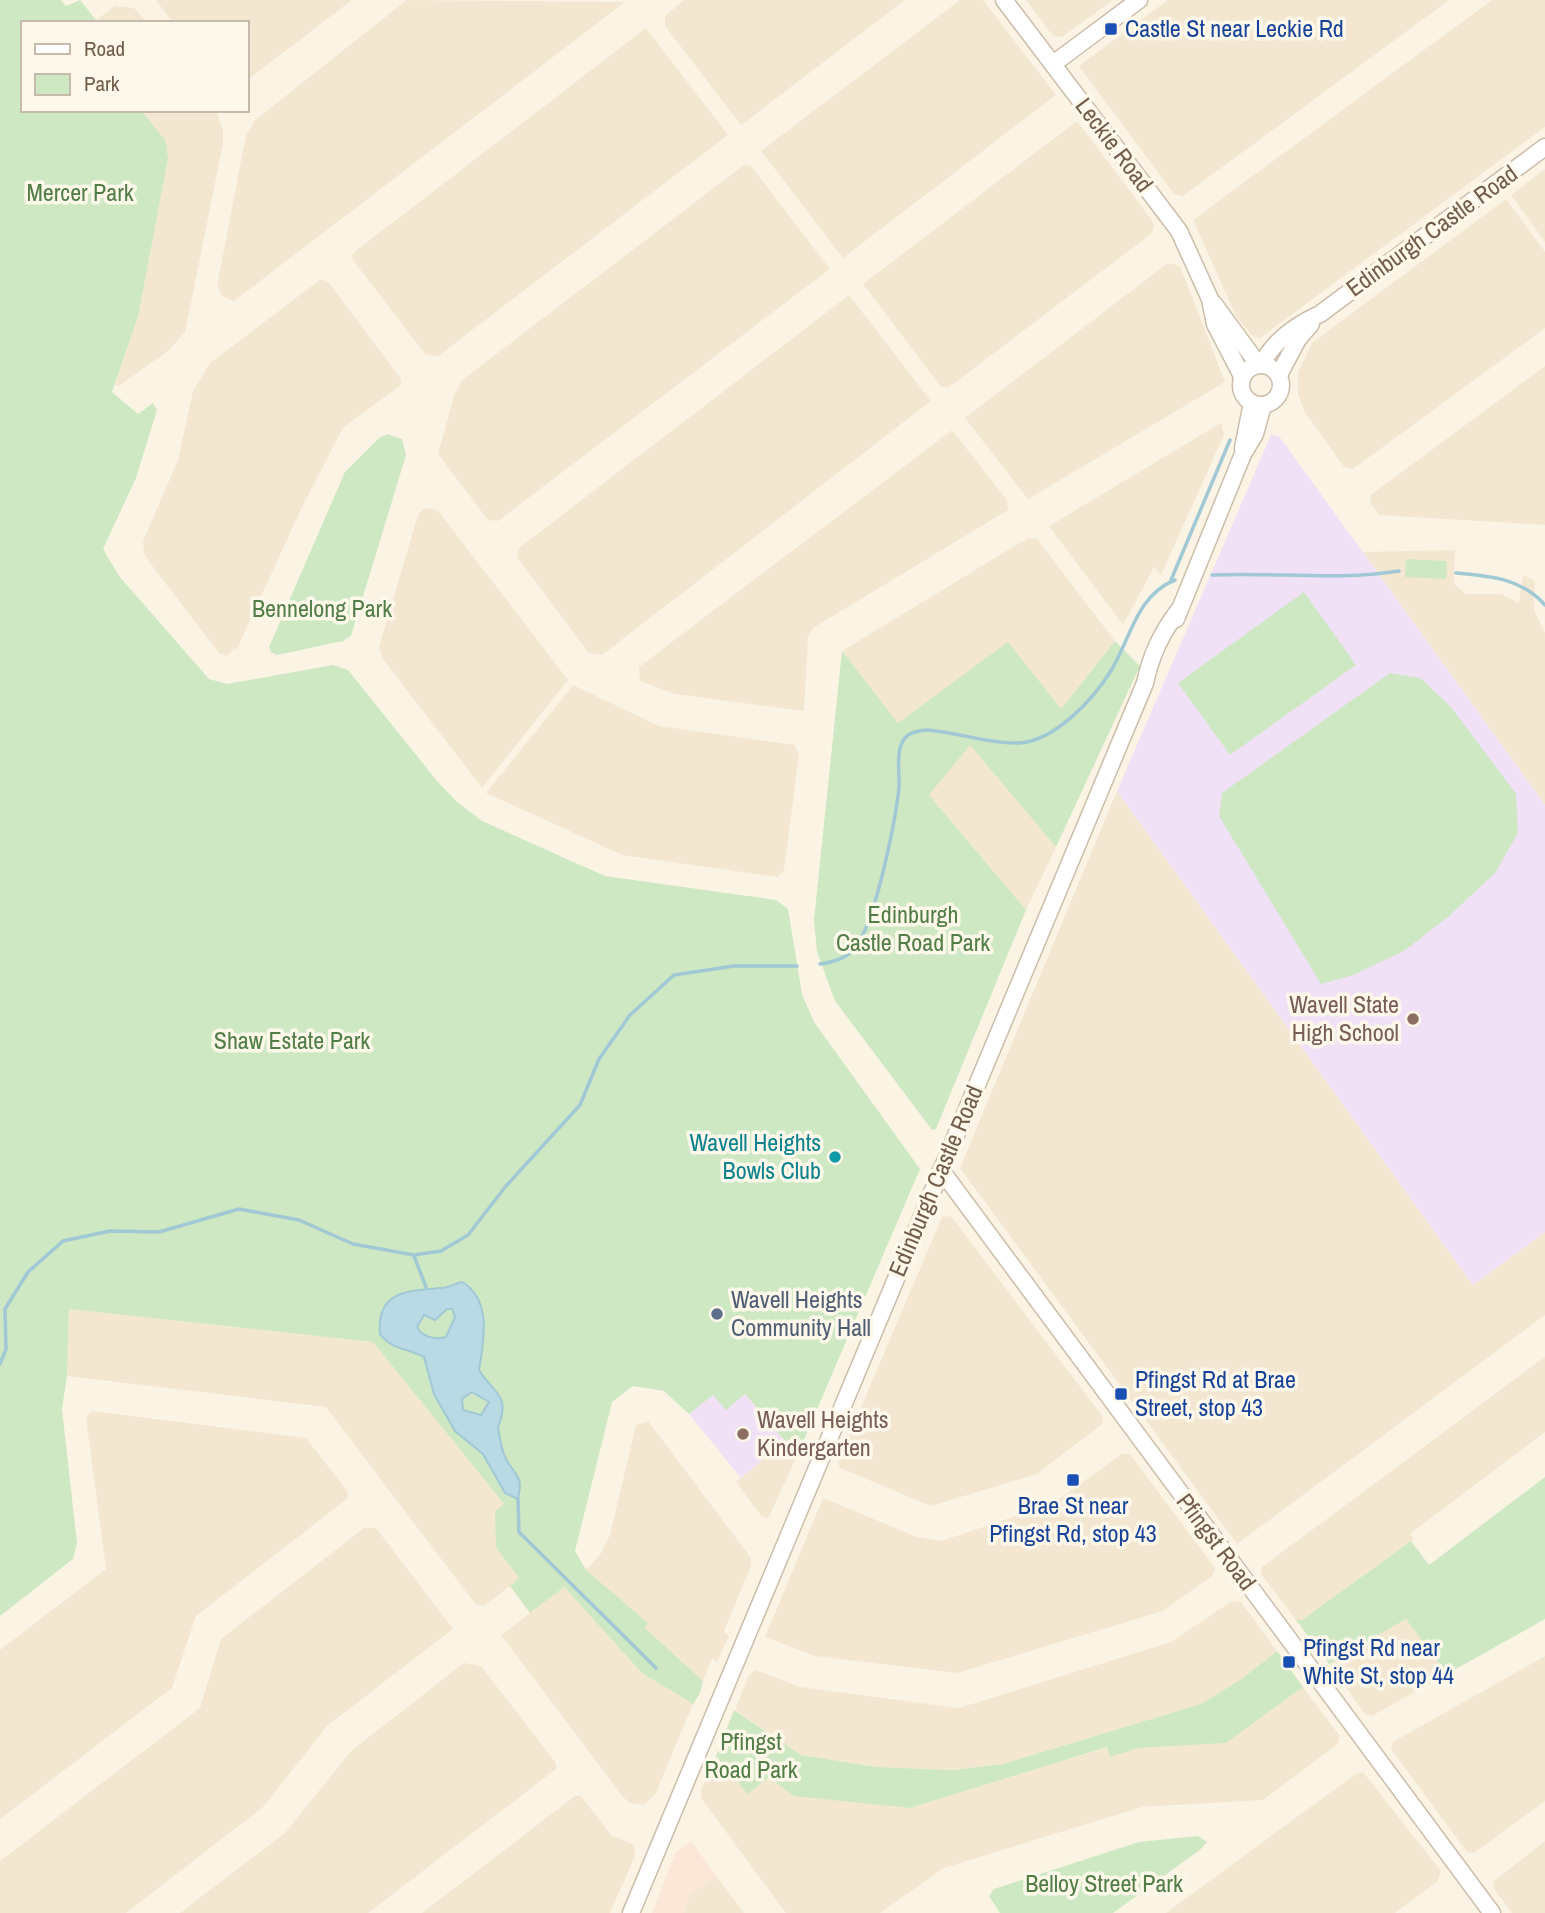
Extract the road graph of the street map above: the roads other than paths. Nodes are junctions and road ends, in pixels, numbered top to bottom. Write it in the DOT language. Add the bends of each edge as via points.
graph roads {
  1 [pos="1004,0"];
  2 [pos="1139,0"];
  3 [pos="1053,64"];
  4 [pos="1545,147"];
  5 [pos="1210,299"];
  6 [pos="1320,314"];
  7 [pos="1260,364"];
  8 [pos="1242,376"];
  9 [pos="1279,376"];
  10 [pos="1258,404"];
  11 [pos="941,1170"];
  12 [pos="631,1913"];
  13 [pos="1492,1913"];
  1 -- 3 [label="street, Leckie Road"];
  2 -- 3 [label="street"];
  3 -- 5 [label="street, Leckie Road" via="1179,231"];
  4 -- 6 [label="street, Edinburgh Castle Road"];
  5 -- 7 [label="street, Leckie Road"];
  5 -- 8 [label="street, Leckie Road" via="1215,324"];
  6 -- 7 [label="street, Edinburgh Castle Road" via="1298,324"];
  6 -- 9 [label="street, Edinburgh Castle Road" via="1298,339"];
  7 -- 8 [label="street"];
  7 -- 9 [label="street"];
  8 -- 10 [label="street" via="1242,394"];
  9 -- 10 [label="street" via="1278,396"];
  10 -- 11 [label="street, Edinburgh Castle Road" via="1255,434 1178,611 1172,637 1145,683"];
  11 -- 12 [label="street, Edinburgh Castle Road"];
  11 -- 13 [label="street, Pfingst Road"];
}
